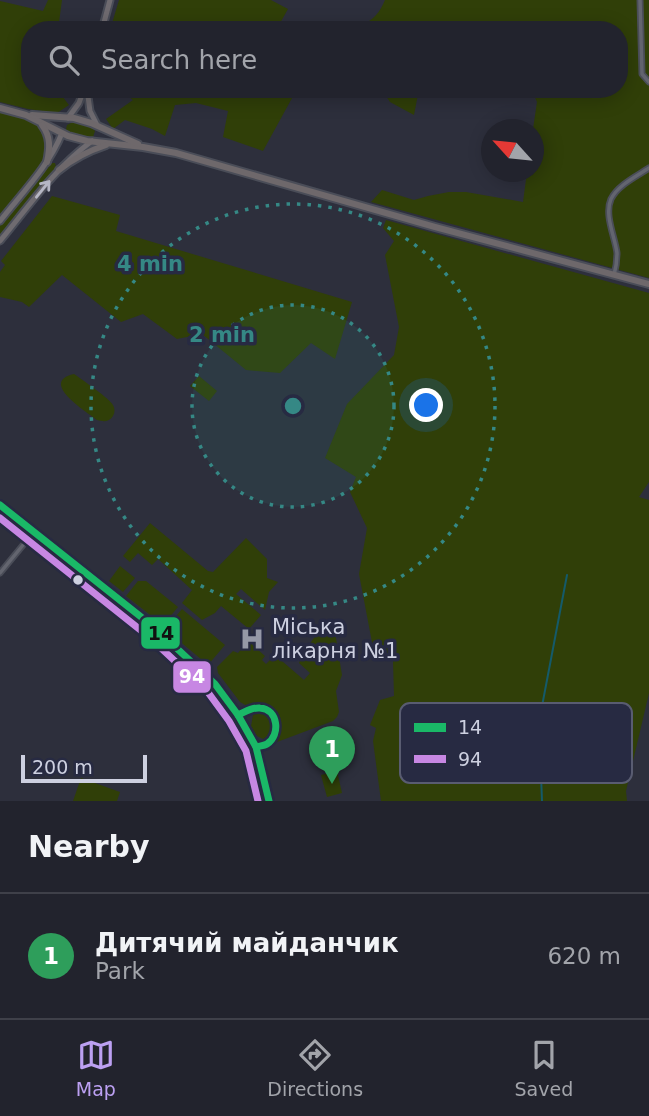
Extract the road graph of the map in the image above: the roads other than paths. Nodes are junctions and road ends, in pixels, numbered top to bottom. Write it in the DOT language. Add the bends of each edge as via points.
graph roads {
  1 [pos="110,0"];
  2 [pos="640,0"];
  3 [pos="104,21"];
  4 [pos="649,82"];
  5 [pos="82,98"];
  6 [pos="88,98"];
  7 [pos="0,108"];
  8 [pos="26,115"];
  9 [pos="68,118"];
  10 [pos="38,121"];
  11 [pos="97,125"];
  12 [pos="62,133"];
  13 [pos="92,141"];
  14 [pos="111,143"];
  15 [pos="143,147"];
  16 [pos="47,162"];
  17 [pos="649,167"];
  18 [pos="59,170"];
  19 [pos="0,221"];
  20 [pos="0,242"];
  21 [pos="614,275"];
  22 [pos="649,284"];
  23 [pos="0,505"];
  24 [pos="33,533"];
  25 [pos="0,573"];
  26 [pos="269,801"];
  1 -- 3 [label="main road"];
  2 -- 4 [label="street" via="642,74"];
  5 -- 9 [label="main road"];
  6 -- 11 [label="main road"];
  7 -- 8 [label="highway"];
  8 -- 9 [label="highway"];
  8 -- 10 [label="highway"];
  9 -- 11 [label="highway"];
  9 -- 12 [label="highway"];
  10 -- 12 [label="highway"];
  10 -- 16 [label="highway" via="49,138"];
  11 -- 13 [label="highway" via="98,134"];
  11 -- 15 [label="highway"];
  12 -- 13 [label="highway"];
  12 -- 16 [label="main road"];
  13 -- 14 [label="highway"];
  13 -- 18 [label="main road"];
  14 -- 15 [label="highway"];
  14 -- 18 [label="highway" via="88,150"];
  15 -- 21 [label="highway"];
  16 -- 19 [label="main road"];
  17 -- 21 [label="street" via="611,199 617,252"];
  20 -- 18 [label="main road, one-way"];
  21 -- 22 [label="highway"];
  23 -- 24 [label="street"];
  24 -- 25 [label="street"];
  24 -- 26 [label="street" via="155,628 215,684 256,747"];
}
